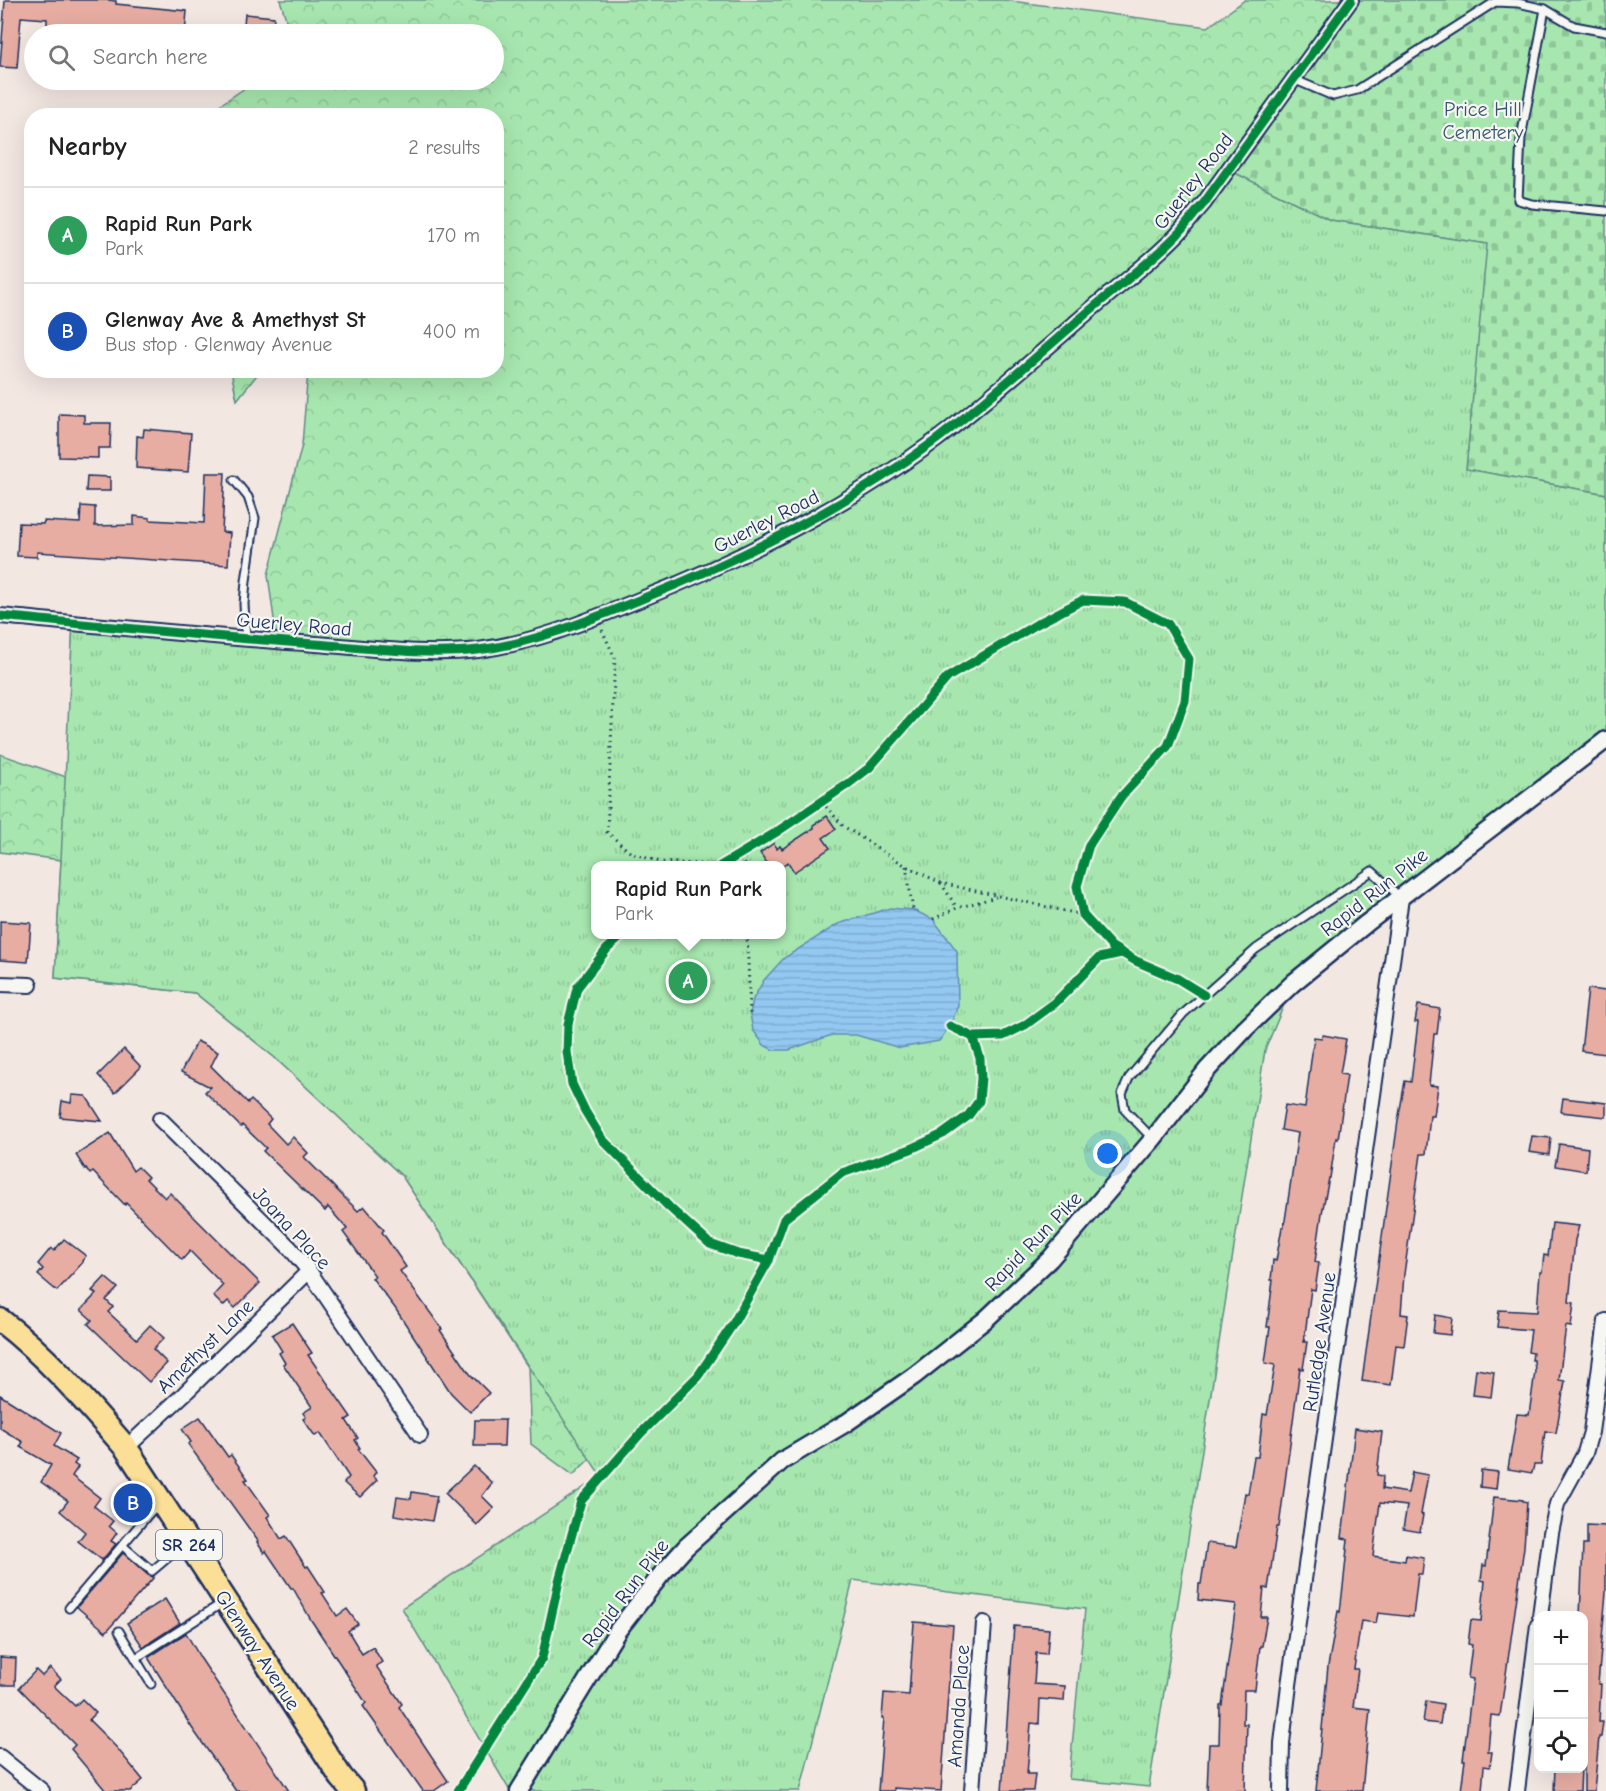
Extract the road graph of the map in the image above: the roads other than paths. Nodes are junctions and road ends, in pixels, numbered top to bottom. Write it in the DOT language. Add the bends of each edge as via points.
graph roads {
  1 [pos="1351,0"];
  2 [pos="1545,9"];
  3 [pos="1606,32"];
  4 [pos="1293,79"];
  5 [pos="1606,211"];
  6 [pos="234,480"];
  7 [pos="0,616"];
  8 [pos="246,639"];
  9 [pos="1606,740"];
  10 [pos="1401,898"];
  11 [pos="0,984"];
  12 [pos="30,984"];
  13 [pos="160,1119"];
  14 [pos="1153,1140"];
  15 [pos="309,1271"];
  16 [pos="0,1320"];
  17 [pos="1606,1321"];
  18 [pos="420,1435"];
  19 [pos="126,1448"];
  20 [pos="160,1501"];
  21 [pos="187,1542"];
  22 [pos="123,1546"];
  23 [pos="226,1601"];
  24 [pos="69,1608"];
  25 [pos="1541,1611"];
  26 [pos="984,1623"];
  27 [pos="119,1630"];
  28 [pos="136,1658"];
  29 [pos="1534,1661"];
  30 [pos="151,1684"];
  31 [pos="0,1757"];
  32 [pos="42,1791"];
  33 [pos="353,1791"];
  34 [pos="519,1791"];
  35 [pos="972,1791"];
  36 [pos="1281,1791"];
  37 [pos="1516,1791"];
  1 -- 4 [label="street, Guerley Road"];
  2 -- 3 [label="lane" via="1574,26"];
  2 -- 4 [label="lane" via="1495,2 1357,90 1334,96"];
  2 -- 5 [label="lane" via="1521,138 1518,200"];
  4 -- 8 [label="street, Guerley Road" via="1204,203 1147,263 950,428 874,482 783,535 686,582 573,627 519,643 447,652"];
  6 -- 8 [label="lane" via="248,497 255,518 245,592"];
  7 -- 8 [label="street, Guerley Road"];
  9 -- 10 [label="street, Rapid Run Pike"];
  10 -- 14 [label="street, Rapid Run Pike" via="1323,957 1245,1029 1207,1070"];
  10 -- 14 [label="lane" via="1372,871 1256,949 1183,1014 1129,1078 1122,1094 1125,1110"];
  10 -- 36 [label="street, Rutledge Avenue" via="1289,1685"];
  11 -- 12 [label="street"];
  13 -- 15 [label="street, Joana Place"];
  14 -- 34 [label="street, Rapid Run Pike" via="1050,1259 985,1320 904,1383 782,1461 686,1547 618,1630"];
  15 -- 18 [label="street, Joana Place"];
  15 -- 19 [label="street, Amethyst Lane"];
  16 -- 19 [label="main road, Glenway Avenue / SR 264" via="49,1364"];
  17 -- 25 [label="street" via="1591,1432 1585,1453 1557,1504"];
  19 -- 20 [label="main road, Glenway Avenue / SR 264"];
  20 -- 21 [label="main road, Glenway Avenue / SR 264"];
  20 -- 22 [label="lane"];
  21 -- 22 [label="lane" via="152,1571"];
  21 -- 23 [label="main road, Glenway Avenue / SR 264"];
  22 -- 24 [label="lane"];
  23 -- 28 [label="lane"];
  23 -- 33 [label="main road, Glenway Avenue / SR 264"];
  26 -- 35 [label="street, Amanda Place"];
  27 -- 28 [label="lane"];
  28 -- 30 [label="lane"];
  29 -- 37 [label="street"];
  31 -- 32 [label="street"];
}
